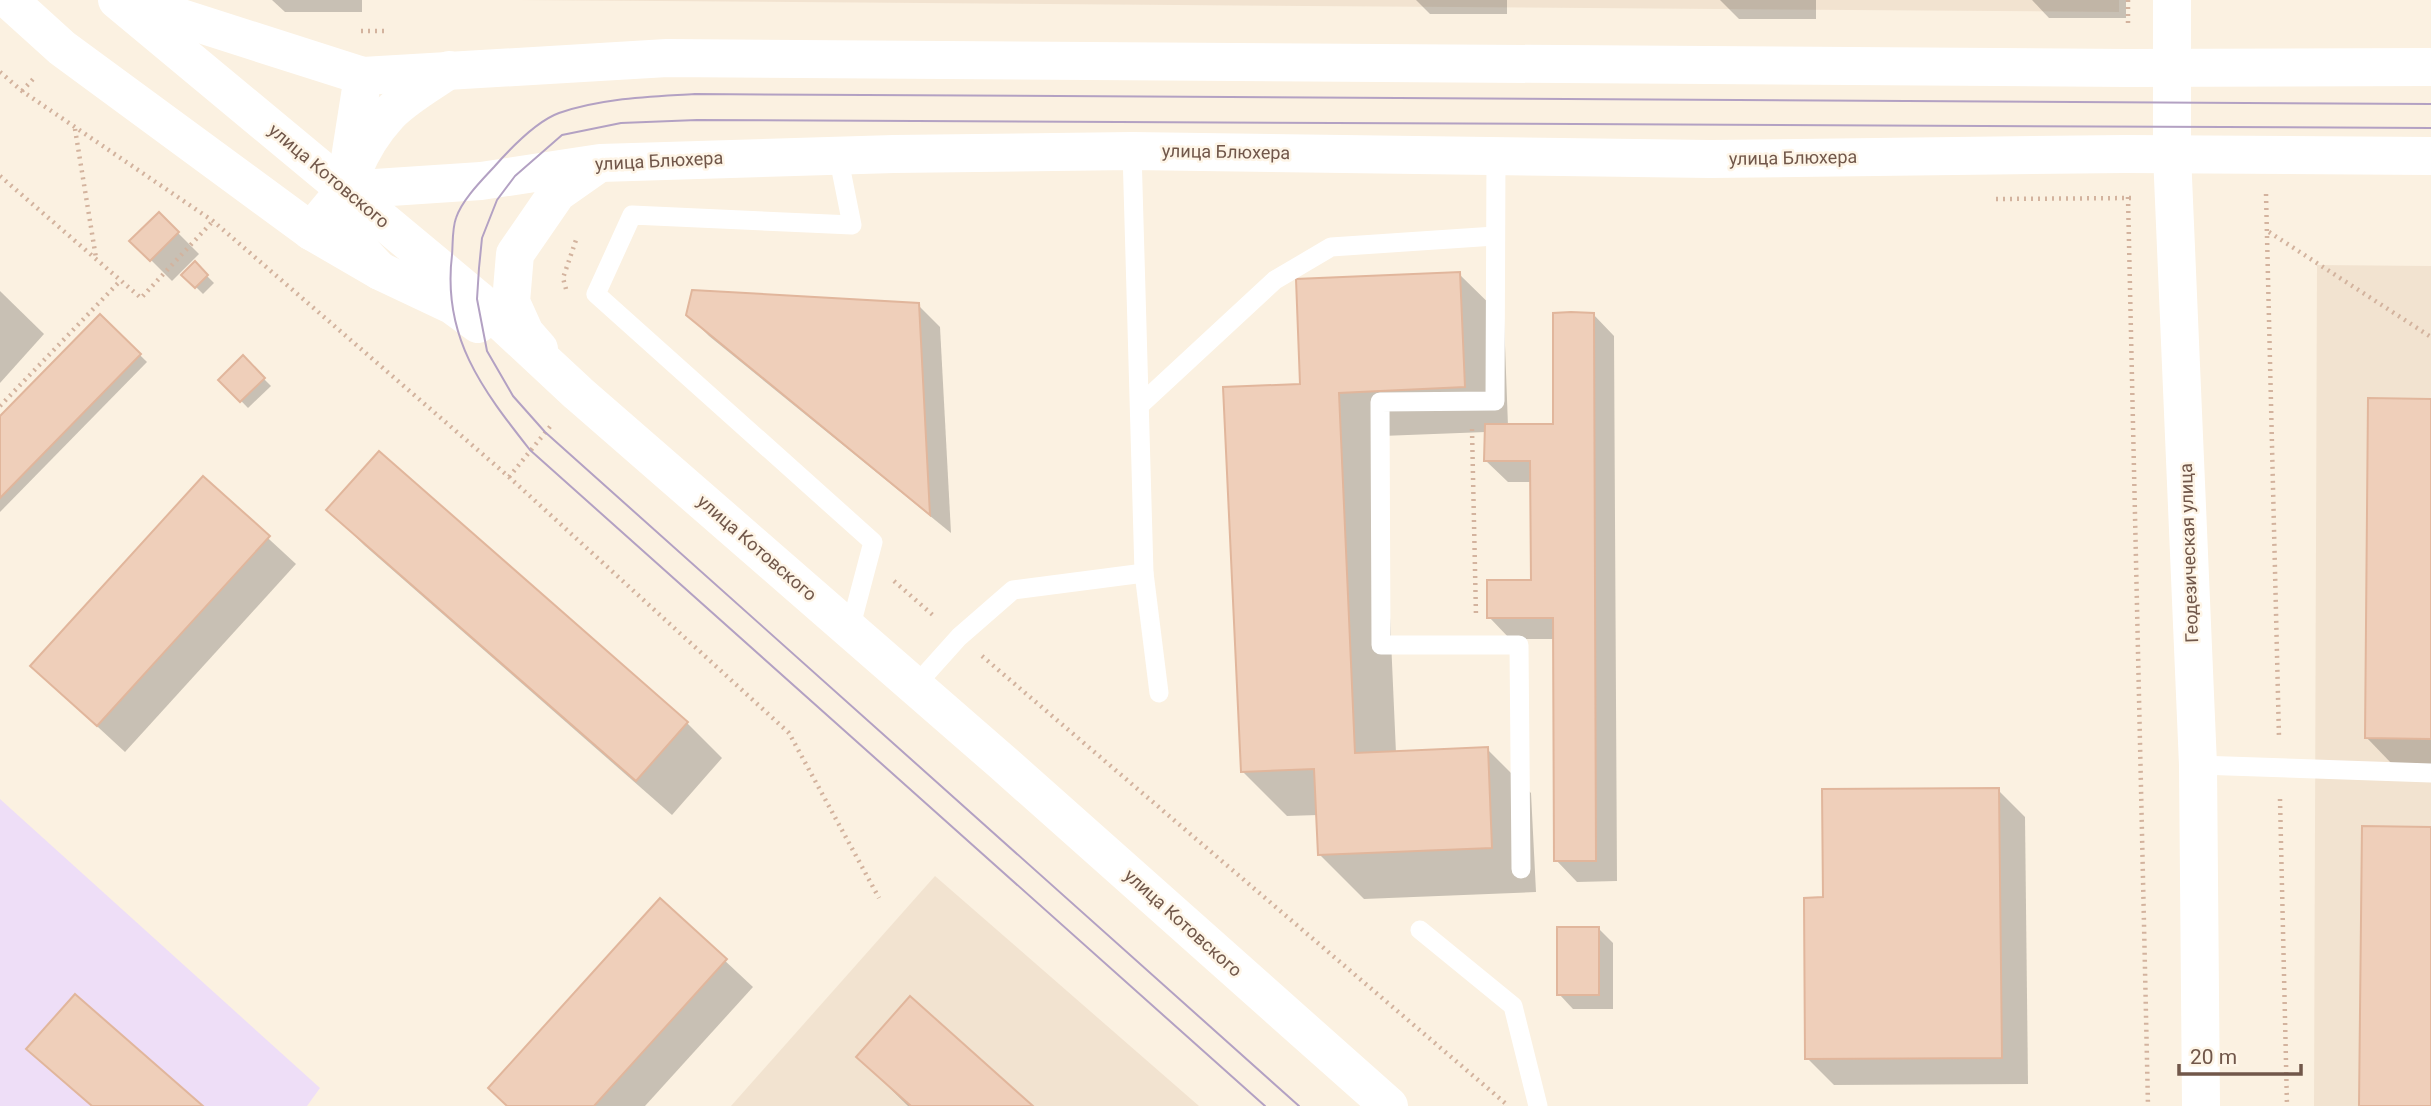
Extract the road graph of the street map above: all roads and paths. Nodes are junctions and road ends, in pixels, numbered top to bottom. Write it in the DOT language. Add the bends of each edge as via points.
graph roads {
  1 [pos="9,0"];
  2 [pos="117,0"];
  3 [pos="125,0"];
  4 [pos="2128,0"];
  5 [pos="2172,0"];
  6 [pos="62,48"];
  7 [pos="2431,67"];
  8 [pos="2128,68"];
  9 [pos="2172,68"];
  10 [pos="449,70"];
  11 [pos="0,72"];
  12 [pos="363,76"];
  13 [pos="75,128"];
  14 [pos="1132,151"];
  15 [pos="1496,154"];
  16 [pos="2125,154"];
  17 [pos="2172,154"];
  18 [pos="838,155"];
  19 [pos="2431,156"];
  20 [pos="600,163"];
  21 [pos="0,176"];
  22 [pos="345,190"];
  23 [pos="2138,198"];
  24 [pos="2268,198"];
  25 [pos="1989,199"];
  26 [pos="2128,199"];
  27 [pos="213,221"];
  28 [pos="311,231"];
  29 [pos="2269,232"];
  30 [pos="580,233"];
  31 [pos="1494,236"];
  32 [pos="96,258"];
  33 [pos="380,271"];
  34 [pos="121,280"];
  35 [pos="566,291"];
  36 [pos="2431,337"];
  37 [pos="568,382"];
  38 [pos="1140,405"];
  39 [pos="0,406"];
  40 [pos="545,432"];
  41 [pos="1473,461"];
  42 [pos="509,477"];
  43 [pos="869,560"];
  44 [pos="1144,573"];
  45 [pos="850,629"];
  46 [pos="959,637"];
  47 [pos="1476,645"];
  48 [pos="915,686"];
  49 [pos="1159,692"];
  50 [pos="2198,765"];
  51 [pos="2280,766"];
  52 [pos="2431,773"];
  53 [pos="1521,869"];
  54 [pos="879,898"];
  55 [pos="1420,930"];
  56 [pos="1389,1106"];
  57 [pos="1508,1106"];
  58 [pos="1538,1106"];
  59 [pos="2148,1106"];
  60 [pos="2202,1106"];
  61 [pos="2287,1106"];
  1 -- 6 [label="street, улица Блюхера"];
  2 -- 22 [label="street, улица Котовского"];
  3 -- 12 [label="street"];
  4 -- 8 [label="path"];
  5 -- 9 [label="street, Геодезическая улица"];
  6 -- 22 [label="street, улица Блюхера" via="285,183 313,191"];
  6 -- 28 [label="street, улица Блюхера"];
  7 -- 9 [label="street"];
  8 -- 9 [label="street"];
  8 -- 10 [label="street" via="667,58"];
  9 -- 17 [label="street, Геодезическая улица"];
  10 -- 12 [label="street"];
  10 -- 22 [label="street" via="389,114"];
  11 -- 13 [label="path"];
  12 -- 22 [label="street"];
  13 -- 27 [label="path"];
  13 -- 32 [label="path"];
  14 -- 15 [label="street, улица Блюхера"];
  14 -- 18 [label="street, улица Блюхера"];
  14 -- 38 [label="lane"];
  15 -- 16 [label="street, улица Блюхера" via="1710,159"];
  15 -- 31 [label="lane"];
  16 -- 17 [label="street, улица Блюхера"];
  16 -- 26 [label="path"];
  17 -- 19 [label="street, улица Блюхера"];
  17 -- 50 [label="street, Геодезическая улица"];
  18 -- 20 [label="street, улица Блюхера"];
  18 -- 43 [label="lane" via="852,225 632,215 596,294 873,542"];
  20 -- 22 [label="street, улица Блюхера" via="481,181"];
  20 -- 37 [label="street" via="557,193 515,254 511,302 525,333"];
  21 -- 32 [label="path"];
  22 -- 28 [label="street"];
  22 -- 33 [label="street" via="343,212 348,232"];
  22 -- 37 [label="street, улица Котовского" via="468,291"];
  23 -- 26 [label="path"];
  24 -- 29 [label="path"];
  25 -- 26 [label="path"];
  26 -- 59 [label="path"];
  27 -- 34 [label="path" via="141,298"];
  27 -- 42 [label="path"];
  28 -- 33 [label="street, улица Блюхера"];
  29 -- 36 [label="path"];
  29 -- 51 [label="path"];
  30 -- 35 [label="path" via="563,278"];
  31 -- 38 [label="lane" via="1331,247 1275,281"];
  31 -- 47 [label="lane" via="1495,401 1380,402 1381,645"];
  32 -- 34 [label="path"];
  33 -- 37 [label="street, улица Блюхера" via="452,305"];
  34 -- 39 [label="path"];
  37 -- 45 [label="street, улица Котовского"];
  38 -- 44 [label="lane"];
  40 -- 42 [label="path"];
  41 -- 47 [label="path"];
  42 -- 54 [label="path" via="789,733"];
  43 -- 45 [label="lane"];
  43 -- 46 [label="path"];
  44 -- 46 [label="lane" via="1013,590"];
  44 -- 49 [label="lane"];
  45 -- 48 [label="street, улица Котовского"];
  46 -- 48 [label="lane"];
  46 -- 57 [label="path"];
  47 -- 53 [label="lane" via="1519,645"];
  48 -- 56 [label="street, улица Котовского"];
  50 -- 51 [label="lane"];
  50 -- 60 [label="street, Геодезическая улица"];
  51 -- 52 [label="lane"];
  51 -- 61 [label="path"];
  55 -- 58 [label="lane" via="1513,1006"];
}
